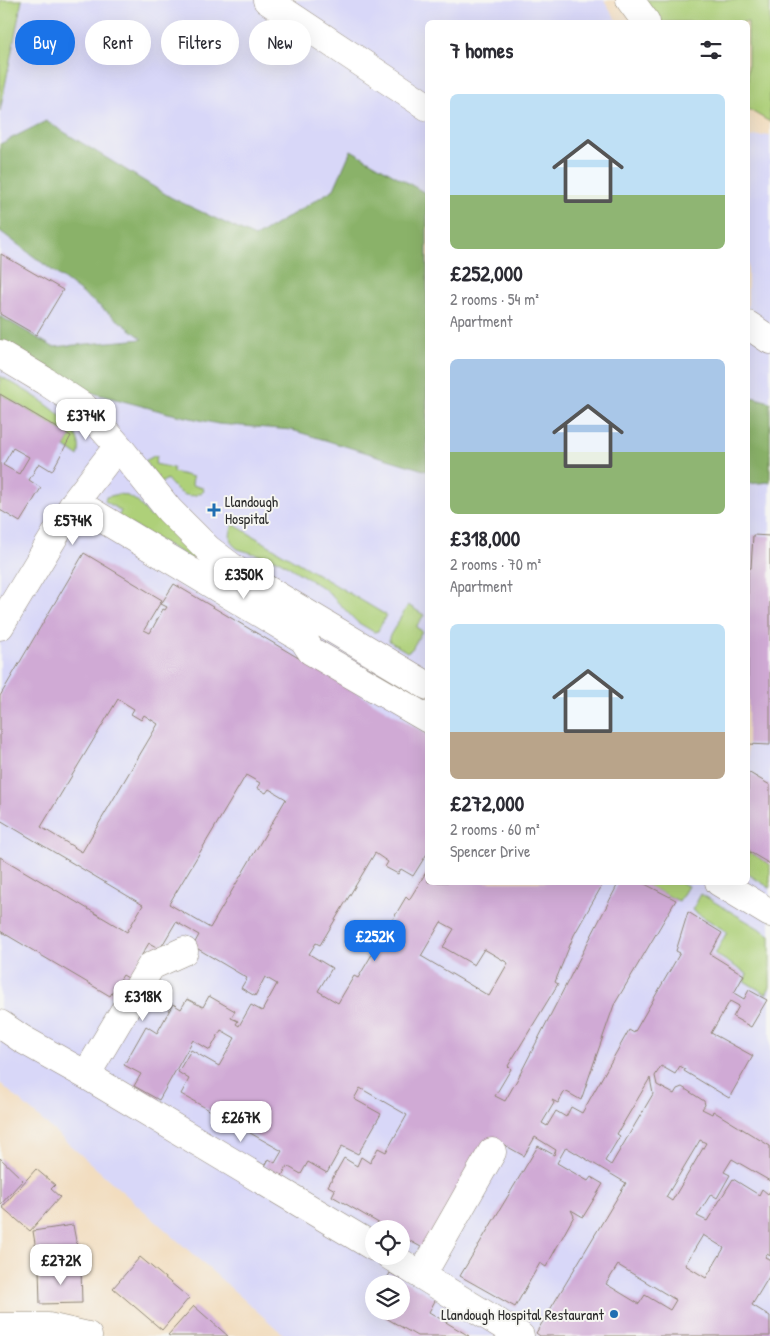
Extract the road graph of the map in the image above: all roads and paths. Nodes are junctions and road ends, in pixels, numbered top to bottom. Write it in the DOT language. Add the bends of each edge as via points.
graph roads {
  1 [pos="267,0"];
  2 [pos="630,0"];
  3 [pos="645,20"];
  4 [pos="425,105"];
  5 [pos="750,326"];
  6 [pos="770,340"];
  7 [pos="0,354"];
  8 [pos="118,446"];
  9 [pos="75,502"];
  10 [pos="0,626"];
  11 [pos="425,684"];
  12 [pos="425,717"];
  13 [pos="724,885"];
  14 [pos="770,913"];
  15 [pos="184,951"];
  16 [pos="0,1024"];
  17 [pos="86,1076"];
  18 [pos="492,1152"];
  19 [pos="365,1242"];
  20 [pos="404,1265"];
  21 [pos="422,1276"];
  22 [pos="0,1327"];
  23 [pos="88,1336"];
  24 [pos="520,1336"];
  1 -- 4 [label="street"];
  2 -- 3 [label="street"];
  5 -- 6 [label="street"];
  7 -- 8 [label="street" via="73,399"];
  8 -- 9 [label="street"];
  8 -- 11 [label="street" via="170,510 208,549 241,574"];
  9 -- 10 [label="street"];
  9 -- 12 [label="street" via="303,639 311,651"];
  13 -- 14 [label="street"];
  15 -- 17 [label="street" via="151,966"];
  16 -- 17 [label="street"];
  17 -- 19 [label="street"];
  18 -- 21 [label="street"];
  20 -- 21 [label="street"];
  21 -- 24 [label="street"];
  22 -- 23 [label="street" via="48,1327"];
}
